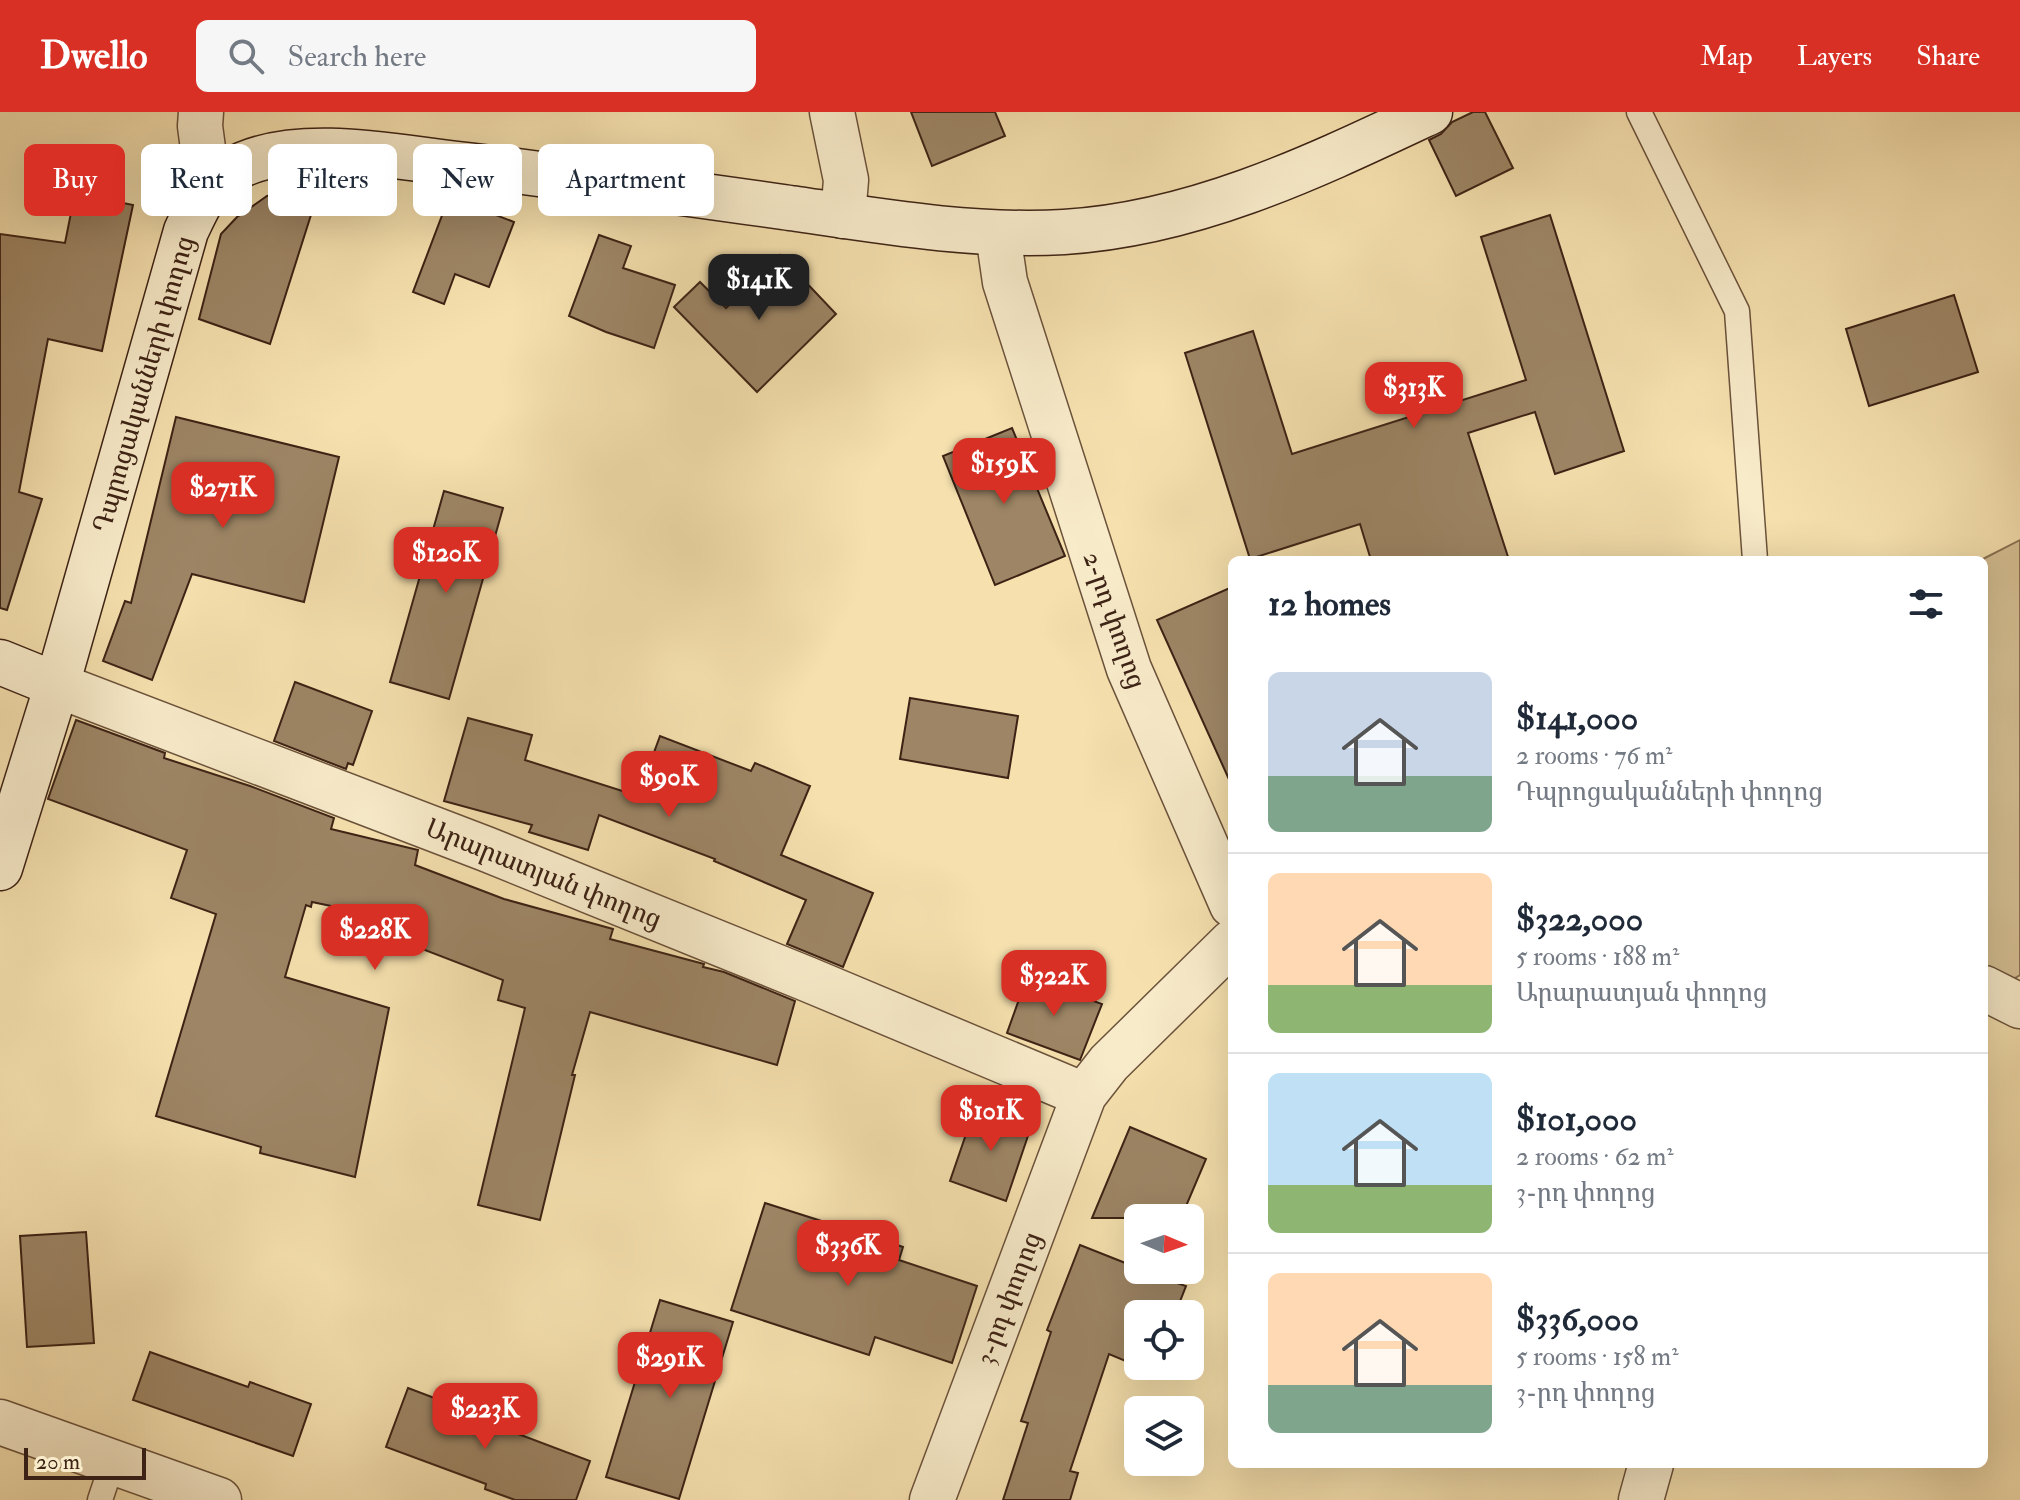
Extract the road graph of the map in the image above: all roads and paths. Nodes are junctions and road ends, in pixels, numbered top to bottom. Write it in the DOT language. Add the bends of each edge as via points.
graph roads {
  1 [pos="201,112"];
  2 [pos="832,112"];
  3 [pos="1430,112"];
  4 [pos="1639,112"];
  5 [pos="202,144"];
  6 [pos="252,162"];
  7 [pos="193,216"];
  8 [pos="843,216"];
  9 [pos="998,234"];
  10 [pos="1755,556"];
  11 [pos="0,662"];
  12 [pos="57,685"];
  13 [pos="0,868"];
  14 [pos="1228,896"];
  15 [pos="1228,946"];
  16 [pos="1988,990"];
  17 [pos="2020,1006"];
  18 [pos="1084,1095"];
  19 [pos="0,1422"];
  20 [pos="1650,1468"];
  21 [pos="106,1482"];
  22 [pos="219,1500"];
  23 [pos="932,1500"];
  24 [pos="1641,1500"];
  1 -- 5 [label="street"];
  2 -- 8 [label="street" via="846,180"];
  3 -- 9 [label="street" via="1229,199 1178,215 1116,228"];
  4 -- 10 [label="lane" via="1737,311"];
  6 -- 8 [label="street" via="290,152 357,153"];
  7 -- 12 [label="street, Դպրոցականների փողոց"];
  8 -- 9 [label="street"];
  9 -- 14 [label="street, 2-րդ փողոց" via="1005,282 1129,669"];
  11 -- 12 [label="street, Արարատյան փողոց"];
  12 -- 13 [label="street, Դպրոցականների փողոց"];
  12 -- 18 [label="street, Արարատյան փողոց" via="486,849"];
  15 -- 18 [label="street, 3-րդ փողոց" via="1109,1063"];
  16 -- 17 [label="street"];
  18 -- 23 [label="street, 3-րդ փողոց"];
  19 -- 21 [label="street"];
  20 -- 24 [label="street"];
  21 -- 22 [label="street"];
}
